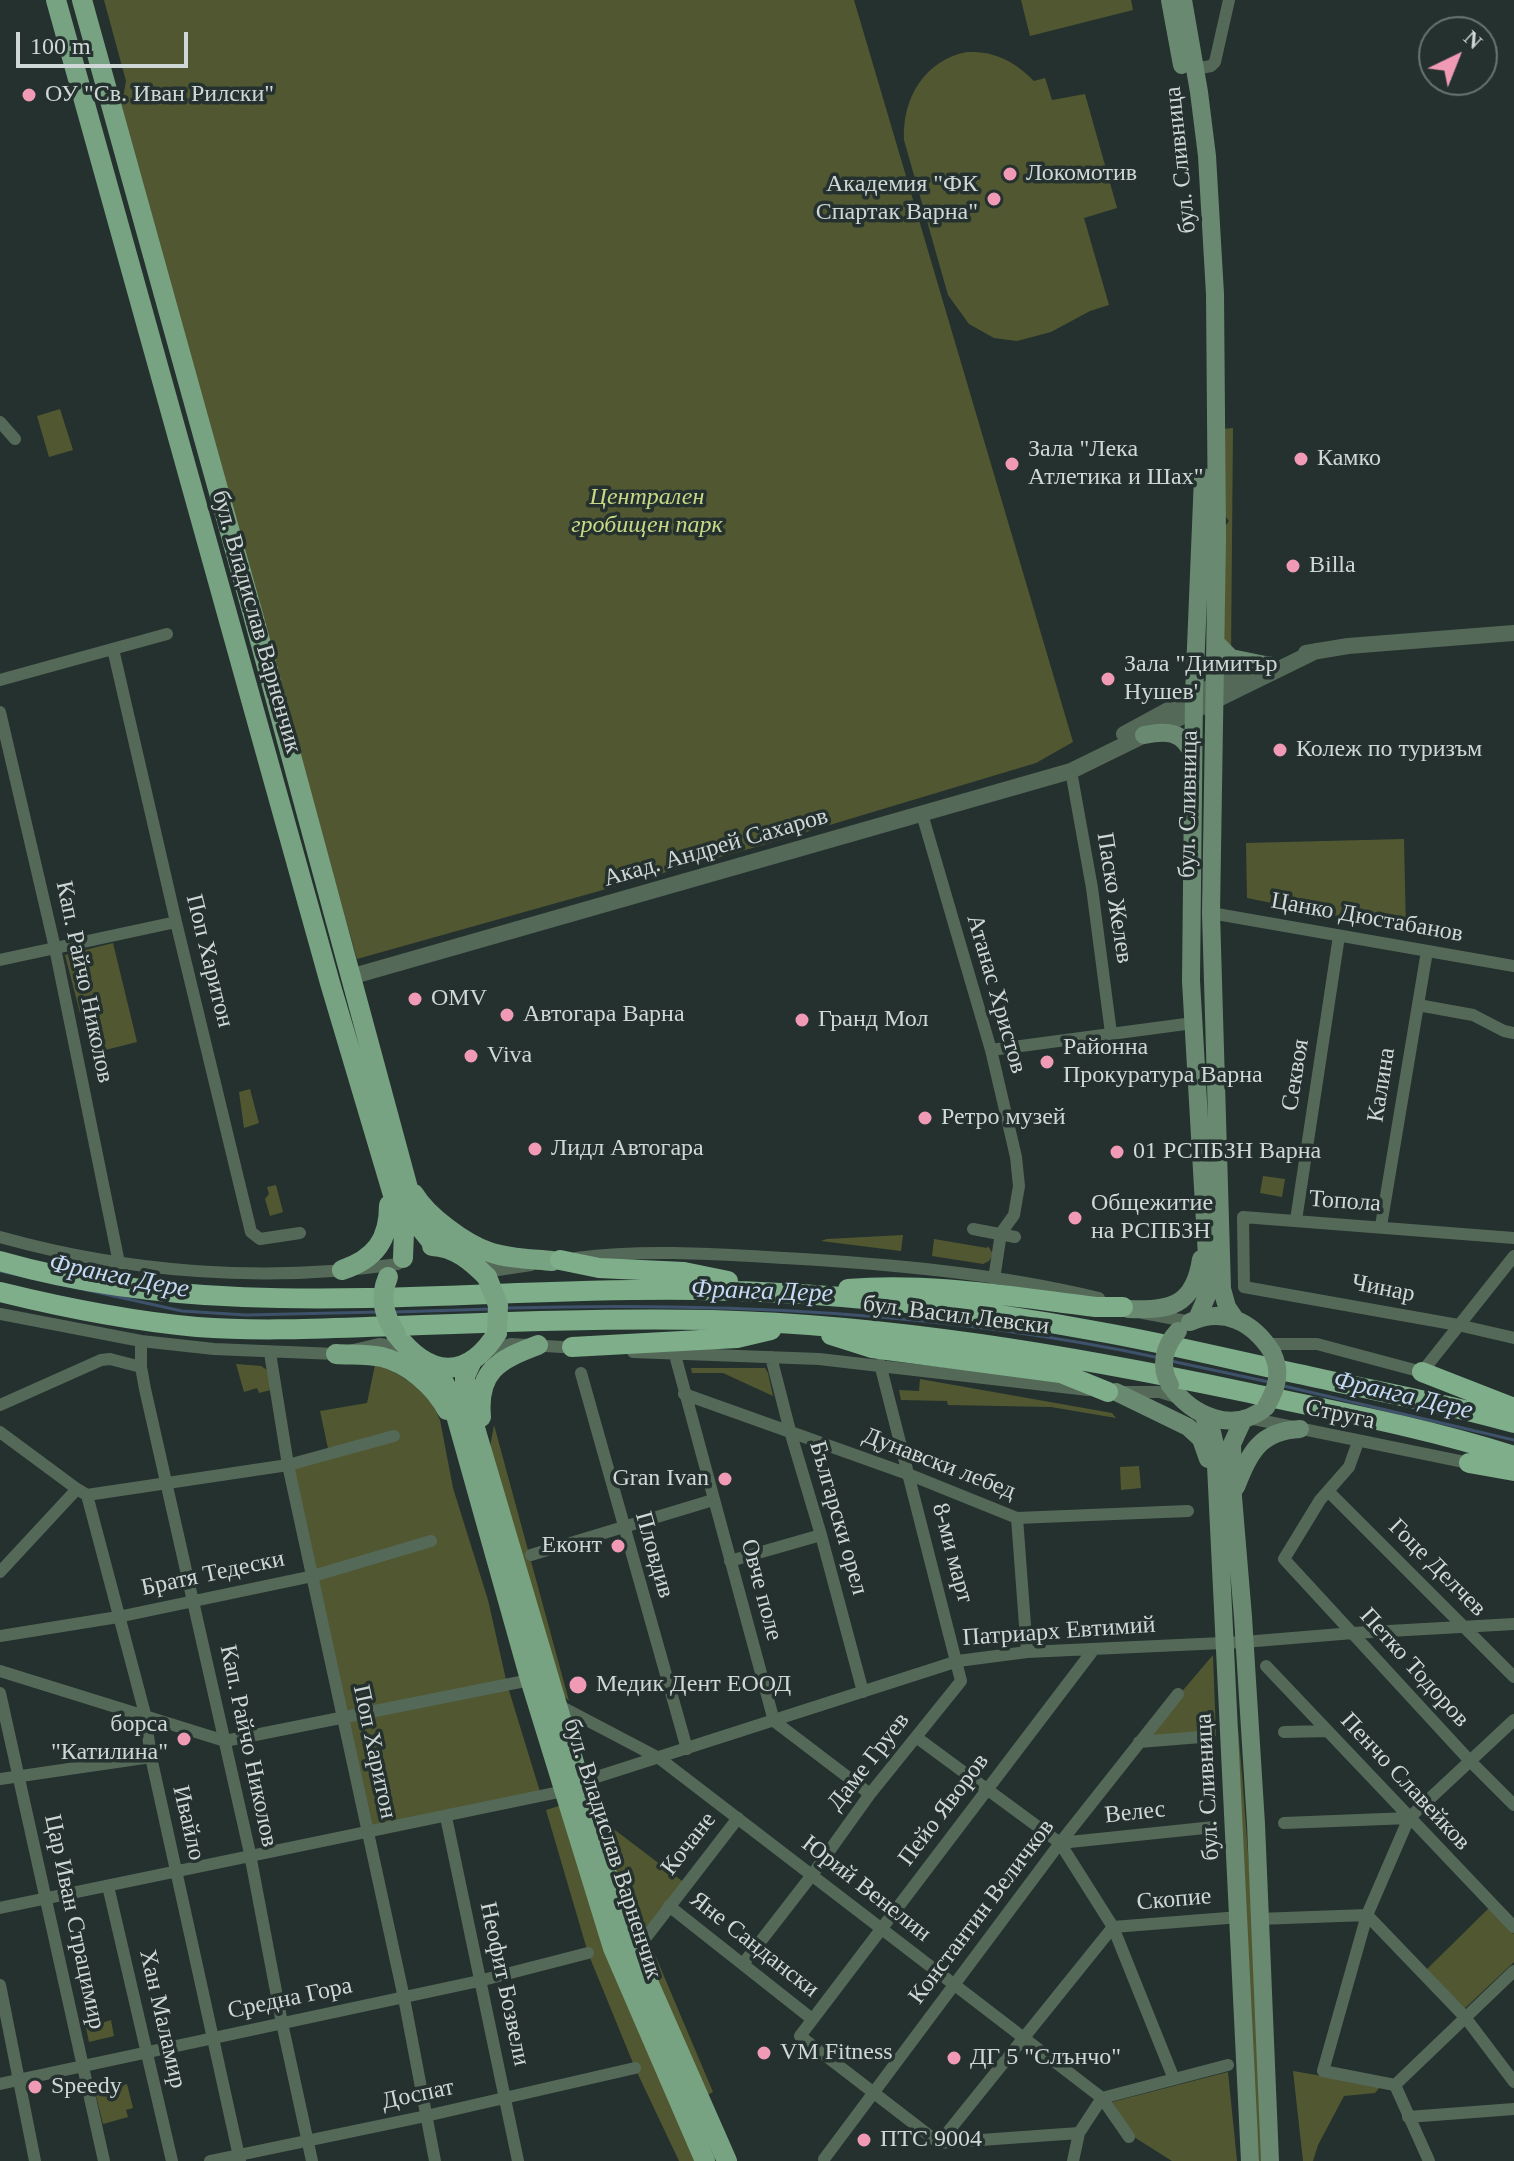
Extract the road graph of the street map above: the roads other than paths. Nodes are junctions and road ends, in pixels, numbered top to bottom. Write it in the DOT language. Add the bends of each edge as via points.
graph roads {
  1 [pos="56,0"];
  2 [pos="82,0"];
  3 [pos="1170,0"];
  4 [pos="1183,0"];
  5 [pos="1228,5"];
  6 [pos="1195,69"];
  7 [pos="0,422"];
  8 [pos="15,439"];
  9 [pos="1514,633"];
  10 [pos="167,634"];
  11 [pos="1216,643"];
  12 [pos="113,649"];
  13 [pos="1316,651"];
  14 [pos="1265,665"];
  15 [pos="0,680"];
  16 [pos="1216,692"];
  17 [pos="1194,704"];
  18 [pos="0,712"];
  19 [pos="1144,735"];
  20 [pos="1193,757"];
  21 [pos="1092,759"];
  22 [pos="1071,771"];
  23 [pos="922,814"];
  24 [pos="1211,913"];
  25 [pos="176,922"];
  26 [pos="1339,936"];
  27 [pos="55,948"];
  28 [pos="1427,951"];
  29 [pos="0,960"];
  30 [pos="1514,966"];
  31 [pos="350,977"];
  32 [pos="1418,1005"];
  33 [pos="1193,1023"];
  34 [pos="1111,1033"];
  35 [pos="1514,1033"];
  36 [pos="991,1050"];
  37 [pos="1208,1094"];
  38 [pos="397,1182"];
  39 [pos="1296,1220"];
  40 [pos="1205,1225"];
  41 [pos="1381,1226"];
  42 [pos="973,1229"];
  43 [pos="300,1233"];
  44 [pos="1001,1233"];
  45 [pos="0,1237"];
  46 [pos="1015,1237"];
  47 [pos="1514,1238"];
  48 [pos="443,1247"];
  49 [pos="1514,1256"];
  50 [pos="0,1261"];
  51 [pos="556,1261"];
  52 [pos="119,1263"];
  53 [pos="396,1266"];
  54 [pos="342,1270"];
  55 [pos="481,1271"];
  56 [pos="994,1279"];
  57 [pos="1244,1287"];
  58 [pos="0,1292"];
  59 [pos="792,1293"];
  60 [pos="1126,1308"];
  61 [pos="0,1314"];
  62 [pos="1236,1320"];
  63 [pos="796,1324"];
  64 [pos="1189,1324"];
  65 [pos="1458,1325"];
  66 [pos="1514,1338"];
  67 [pos="141,1341"];
  68 [pos="401,1341"];
  69 [pos="538,1345"];
  70 [pos="572,1347"];
  71 [pos="1270,1348"];
  72 [pos="270,1353"];
  73 [pos="336,1354"];
  74 [pos="675,1355"];
  75 [pos="771,1357"];
  76 [pos="477,1358"];
  77 [pos="430,1364"];
  78 [pos="880,1364"];
  79 [pos="141,1367"];
  80 [pos="1422,1372"];
  81 [pos="581,1373"];
  82 [pos="1112,1392"];
  83 [pos="1175,1392"];
  84 [pos="684,1394"];
  85 [pos="0,1405"];
  86 [pos="1514,1408"];
  87 [pos="1202,1413"];
  88 [pos="1246,1419"];
  89 [pos="1514,1423"];
  90 [pos="1300,1429"];
  91 [pos="790,1431"];
  92 [pos="0,1432"];
  93 [pos="394,1436"];
  94 [pos="1358,1442"];
  95 [pos="464,1444"];
  96 [pos="1514,1456"];
  97 [pos="484,1457"];
  98 [pos="1469,1463"];
  99 [pos="288,1465"];
  100 [pos="1514,1471"];
  101 [pos="908,1474"];
  102 [pos="167,1482"];
  103 [pos="1328,1491"];
  104 [pos="82,1492"];
  105 [pos="1225,1497"];
  106 [pos="713,1500"];
  107 [pos="1188,1511"];
  108 [pos="1017,1518"];
  109 [pos="623,1527"];
  110 [pos="821,1535"];
  111 [pos="431,1541"];
  112 [pos="531,1555"];
  113 [pos="730,1561"];
  114 [pos="0,1572"];
  115 [pos="313,1576"];
  116 [pos="194,1601"];
  117 [pos="118,1617"];
  118 [pos="1514,1624"];
  119 [pos="1465,1627"];
  120 [pos="1353,1633"];
  121 [pos="0,1636"];
  122 [pos="1235,1643"];
  123 [pos="1094,1649"];
  124 [pos="1027,1652"];
  125 [pos="958,1661"];
  126 [pos="1266,1666"];
  127 [pos="0,1671"];
  128 [pos="1514,1677"];
  129 [pos="530,1680"];
  130 [pos="863,1692"];
  131 [pos="0,1693"];
  132 [pos="1178,1694"];
  133 [pos="555,1703"];
  134 [pos="145,1714"];
  135 [pos="344,1717"];
  136 [pos="1514,1720"];
  137 [pos="774,1721"];
  138 [pos="1327,1731"];
  139 [pos="1284,1732"];
  140 [pos="916,1737"];
  141 [pos="1201,1737"];
  142 [pos="225,1741"];
  143 [pos="1139,1742"];
  144 [pos="687,1749"];
  145 [pos="151,1757"];
  146 [pos="659,1758"];
  147 [pos="1470,1761"];
  148 [pos="20,1775"];
  149 [pos="0,1779"];
  150 [pos="571,1787"];
  151 [pos="986,1791"];
  152 [pos="870,1794"];
  153 [pos="1514,1805"];
  154 [pos="446,1817"];
  155 [pos="738,1818"];
  156 [pos="1409,1818"];
  157 [pos="1284,1823"];
  158 [pos="1214,1827"];
  159 [pos="369,1833"];
  160 [pos="1060,1843"];
  161 [pos="251,1858"];
  162 [pos="176,1872"];
  163 [pos="812,1875"];
  164 [pos="108,1886"];
  165 [pos="47,1899"];
  166 [pos="669,1906"];
  167 [pos="0,1908"];
  168 [pos="1367,1915"];
  169 [pos="1249,1918"];
  170 [pos="1113,1927"];
  171 [pos="1514,1927"];
  172 [pos="883,1929"];
  173 [pos="647,1936"];
  174 [pos="588,1953"];
  175 [pos="743,1964"];
  176 [pos="1514,1971"];
  177 [pos="479,1981"];
  178 [pos="0,1985"];
  179 [pos="955,1985"];
  180 [pos="404,1998"];
  181 [pos="1465,2017"];
  182 [pos="812,2019"];
  183 [pos="282,2023"];
  184 [pos="800,2036"];
  185 [pos="213,2038"];
  186 [pos="1024,2038"];
  187 [pos="148,2053"];
  188 [pos="1228,2065"];
  189 [pos="84,2067"];
  190 [pos="635,2068"];
  191 [pos="1174,2079"];
  192 [pos="19,2080"];
  193 [pos="1514,2082"];
  194 [pos="0,2084"];
  195 [pos="1395,2085"];
  196 [pos="873,2091"];
  197 [pos="506,2098"];
  198 [pos="1102,2098"];
  199 [pos="1514,2109"];
  200 [pos="426,2116"];
  201 [pos="1408,2117"];
  202 [pos="1079,2133"];
  203 [pos="1129,2137"];
  204 [pos="307,2141"];
  205 [pos="939,2143"];
  206 [pos="239,2158"];
  207 [pos="824,2159"];
  208 [pos="35,2161"];
  209 [pos="104,2161"];
  210 [pos="172,2161"];
  211 [pos="210,2161"];
  212 [pos="312,2161"];
  213 [pos="435,2161"];
  214 [pos="518,2161"];
  215 [pos="705,2161"];
  216 [pos="727,2161"];
  217 [pos="1073,2161"];
  218 [pos="1250,2161"];
  219 [pos="1270,2161"];
  220 [pos="1429,2161"];
  1 -- 38 [label="main road, бул. Владислав Варненчик" via="231,632"];
  2 -- 31 [label="main road, бул. Владислав Варненчик"];
  3 -- 17 [label="main road, бул. Сливница" via="1193,126 1201,232 1203,518"];
  4 -- 6 [label="main road, бул. Сливница"];
  5 -- 6 [label="street" via="1215,62"];
  6 -- 11 [label="main road, бул. Сливница" via="1213,246"];
  7 -- 8 [label="street"];
  9 -- 13 [label="street, Акад. Андрей Сахаров"];
  10 -- 12 [label="street"];
  11 -- 14 [label="main road" via="1231,658"];
  11 -- 16 [label="main road, бул. Сливница"];
  12 -- 15 [label="street"];
  12 -- 25 [label="street, Поп Харитон"];
  13 -- 14 [label="street, Акад. Андрей Сахаров"];
  13 -- 16 [label="street, Акад. Андрей Сахаров"];
  14 -- 16 [label="street, Акад. Андрей Сахаров"];
  16 -- 17 [label="street, Акад. Андрей Сахаров"];
  16 -- 24 [label="main road, бул. Сливница"];
  17 -- 19 [label="street, Акад. Андрей Сахаров"];
  17 -- 20 [label="main road, бул. Сливница"];
  17 -- 21 [label="street, Акад. Андрей Сахаров" via="1110,742"];
  18 -- 27 [label="street, Кап. Райчо Николов"];
  19 -- 20 [label="main road" via="1178,734"];
  19 -- 21 [label="street, Акад. Андрей Сахаров"];
  20 -- 33 [label="main road, бул. Сливница"];
  21 -- 22 [label="street, Акад. Андрей Сахаров"];
  22 -- 23 [label="street, Акад. Андрей Сахаров"];
  22 -- 34 [label="street, Паско Желев"];
  23 -- 31 [label="street, Акад. Андрей Сахаров"];
  23 -- 36 [label="street, Атанас Христов"];
  24 -- 26 [label="street, Цанко Дюстабанов"];
  24 -- 37 [label="main road, бул. Сливница"];
  25 -- 27 [label="street"];
  25 -- 43 [label="street, Поп Харитон" via="251,1232 260,1239"];
  26 -- 28 [label="street, Цанко Дюстабанов"];
  26 -- 39 [label="street, Секвоя"];
  27 -- 29 [label="street"];
  27 -- 52 [label="street, Кап. Райчо Николов"];
  28 -- 30 [label="street, Цанко Дюстабанов"];
  28 -- 32 [label="street, Калина"];
  31 -- 38 [label="main road, бул. Владислав Варненчик"];
  32 -- 35 [label="street" via="1473,1015"];
  32 -- 41 [label="street, Калина"];
  33 -- 34 [label="street"];
  33 -- 37 [label="main road, бул. Сливница"];
  34 -- 36 [label="street"];
  36 -- 44 [label="street, Атанас Христов" via="1019,1186 1014,1215"];
  37 -- 40 [label="main road, бул. Сливница"];
  37 -- 62 [label="main road, бул. Сливница" via="1222,1289"];
  38 -- 48 [label="main road, бул. Владислав Варненчик" via="421,1231"];
  38 -- 51 [label="main road" via="430,1214 480,1248"];
  38 -- 53 [label="main road, бул. Владислав Варненчик" via="404,1232"];
  38 -- 54 [label="main road" via="384,1241 365,1260"];
  39 -- 41 [label="street, Топола"];
  39 -- 57 [label="street, Топола" via="1243,1217"];
  40 -- 60 [label="main road" via="1197,1280 1185,1297 1161,1309"];
  40 -- 64 [label="main road, бул. Сливница" via="1209,1291"];
  41 -- 47 [label="street, Топола"];
  42 -- 44 [label="street"];
  44 -- 46 [label="street"];
  44 -- 56 [label="street, Атанас Христов"];
  45 -- 52 [label="street"];
  48 -- 53 [label="main road" via="419,1248"];
  48 -- 55 [label="main road"];
  49 -- 65 [label="street"];
  50 -- 59 [label="highway, бул. Васил Левски" via="119,1286 247,1299 649,1289"];
  51 -- 55 [label="street"];
  51 -- 56 [label="street" via="625,1253 743,1256 907,1267"];
  51 -- 59 [label="highway" via="684,1272"];
  52 -- 54 [label="street" via="211,1273"];
  53 -- 54 [label="street"];
  53 -- 68 [label="main road, bridge" via="383,1302"];
  55 -- 76 [label="main road, bridge" via="498,1305 497,1333"];
  56 -- 60 [label="street"];
  57 -- 65 [label="street, Чинар"];
  58 -- 63 [label="highway, бул. Васил Левски" via="87,1312 224,1328 637,1319"];
  59 -- 60 [label="highway" via="905,1285"];
  59 -- 89 [label="highway, бул. Васил Левски" via="971,1311 1103,1332"];
  60 -- 64 [label="street"];
  61 -- 67 [label="street"];
  62 -- 64 [label="main road" via="1215,1315"];
  62 -- 71 [label="main road"];
  63 -- 70 [label="highway" via="737,1338"];
  63 -- 82 [label="highway" via="872,1348 1061,1373"];
  63 -- 96 [label="highway, бул. Васил Левски" via="1076,1358 1400,1425"];
  64 -- 83 [label="main road, bridge" via="1170,1341 1164,1355 1164,1372"];
  65 -- 66 [label="street, Чинар"];
  65 -- 80 [label="street"];
  67 -- 72 [label="street"];
  67 -- 79 [label="street, Кап. Райчо Николов"];
  68 -- 73 [label="street"];
  68 -- 77 [label="main road"];
  69 -- 70 [label="street"];
  69 -- 76 [label="street" via="502,1345"];
  69 -- 97 [label="main road" via="508,1357 483,1383 479,1395"];
  70 -- 74 [label="street"];
  71 -- 80 [label="street" via="1317,1344"];
  71 -- 88 [label="main road, bridge" via="1279,1374 1273,1394 1266,1407"];
  72 -- 73 [label="street"];
  72 -- 99 [label="street, Поп Харитон"];
  73 -- 95 [label="main road" via="384,1357 412,1372 443,1402"];
  74 -- 75 [label="street"];
  74 -- 84 [label="street, Овче поле"];
  75 -- 78 [label="street"];
  75 -- 91 [label="street, Български орел"];
  76 -- 77 [label="main road" via="448,1368"];
  76 -- 97 [label="main road, бул. Владислав Варненчик" via="464,1388"];
  77 -- 95 [label="main road, бул. Владислав Варненчик" via="450,1394"];
  78 -- 82 [label="street"];
  78 -- 101 [label="street, 8-ми март"];
  79 -- 85 [label="street" via="101,1360"];
  79 -- 102 [label="street, Кап. Райчо Николов"];
  80 -- 86 [label="highway"];
  81 -- 109 [label="street, Пловдив"];
  82 -- 83 [label="street"];
  82 -- 105 [label="main road" via="1197,1435"];
  83 -- 87 [label="main road"];
  84 -- 91 [label="street, Дунавски лебед"];
  84 -- 106 [label="street, Овче поле"];
  87 -- 88 [label="main road" via="1220,1420"];
  87 -- 105 [label="main road, бул. Сливница" via="1212,1432"];
  88 -- 90 [label="street, Струга"];
  88 -- 105 [label="main road, бул. Сливница" via="1232,1444"];
  90 -- 94 [label="street, Струга"];
  90 -- 105 [label="main road" via="1277,1431 1264,1440"];
  91 -- 101 [label="street, Дунавски лебед"];
  91 -- 110 [label="street, Български орел"];
  92 -- 104 [label="street"];
  93 -- 99 [label="street"];
  94 -- 98 [label="street, Струга"];
  94 -- 103 [label="street" via="1349,1467"];
  95 -- 129 [label="main road, бул. Владислав Варненчик"];
  97 -- 133 [label="main road, бул. Владислав Варненчик"];
  98 -- 100 [label="highway"];
  99 -- 102 [label="street"];
  99 -- 115 [label="street, Поп Харитон"];
  101 -- 108 [label="street, Дунавски лебед"];
  101 -- 125 [label="street, 8-ми март"];
  102 -- 104 [label="street"];
  102 -- 116 [label="street, Кап. Райчо Николов"];
  103 -- 119 [label="street, Гоце Делчев"];
  103 -- 120 [label="street, Петко Тодоров" via="1284,1559"];
  104 -- 114 [label="street"];
  104 -- 117 [label="street, Ивайло"];
  105 -- 122 [label="main road, бул. Сливница"];
  106 -- 109 [label="street"];
  106 -- 113 [label="street, Овче поле"];
  107 -- 108 [label="street, Дунавски лебед"];
  108 -- 124 [label="street"];
  109 -- 112 [label="street"];
  109 -- 144 [label="street, Пловдив"];
  110 -- 113 [label="street"];
  110 -- 130 [label="street, Български орел"];
  111 -- 115 [label="street, Братя Тедески"];
  113 -- 137 [label="street, Овче поле"];
  115 -- 116 [label="street, Братя Тедески"];
  115 -- 135 [label="street, Поп Харитон"];
  116 -- 117 [label="street, Братя Тедески"];
  116 -- 142 [label="street, Кап. Райчо Николов"];
  117 -- 121 [label="street, Братя Тедески"];
  117 -- 134 [label="street, Ивайло"];
  118 -- 119 [label="street, Патриарх Евтимий"];
  119 -- 120 [label="street, Патриарх Евтимий"];
  119 -- 128 [label="street, Гоце Делчев"];
  120 -- 122 [label="street, Патриарх Евтимий"];
  120 -- 147 [label="street, Петко Тодоров"];
  122 -- 123 [label="street, Патриарх Евтимий"];
  122 -- 169 [label="main road, бул. Сливница"];
  123 -- 124 [label="street, Патриарх Евтимий"];
  123 -- 151 [label="street, Пейо Яворов"];
  124 -- 125 [label="street, Патриарх Евтимий"];
  125 -- 130 [label="street, Патриарх Евтимий"];
  125 -- 140 [label="street, Даме Груев" via="961,1681"];
  126 -- 138 [label="street, Пенчо Славейков"];
  127 -- 134 [label="street"];
  129 -- 135 [label="street"];
  129 -- 150 [label="main road, бул. Владислав Варненчик"];
  130 -- 137 [label="street, Патриарх Евтимий"];
  131 -- 148 [label="street, Цар Иван Страцимир"];
  132 -- 143 [label="street, Константин Величков"];
  133 -- 146 [label="street, Юрий Венелин"];
  133 -- 150 [label="main road, бул. Владислав Варненчик"];
  134 -- 142 [label="street"];
  134 -- 145 [label="street, Ивайло"];
  135 -- 142 [label="street"];
  135 -- 159 [label="street, Поп Харитон"];
  136 -- 147 [label="street"];
  137 -- 144 [label="street, Патриарх Евтимий"];
  137 -- 152 [label="street"];
  138 -- 139 [label="street"];
  138 -- 156 [label="street, Пенчо Славейков"];
  140 -- 151 [label="street"];
  140 -- 152 [label="street, Даме Груев"];
  141 -- 143 [label="street"];
  142 -- 161 [label="street, Кап. Райчо Николов"];
  143 -- 160 [label="street, Константин Величков"];
  144 -- 146 [label="street, Патриарх Евтимий"];
  145 -- 148 [label="street"];
  145 -- 162 [label="street, Ивайло"];
  146 -- 150 [label="street, Патриарх Евтимий"];
  146 -- 155 [label="street, Юрий Венелин"];
  147 -- 153 [label="street, Петко Тодоров"];
  147 -- 156 [label="street"];
  148 -- 149 [label="street"];
  148 -- 165 [label="street, Цар Иван Страцимир"];
  150 -- 154 [label="street, Патриарх Евтимий"];
  150 -- 215 [label="main road, бул. Владислав Варненчик" via="613,1948"];
  150 -- 216 [label="main road, бул. Владислав Варненчик" via="620,1918"];
  151 -- 160 [label="street"];
  151 -- 172 [label="street, Пейо Яворов"];
  152 -- 163 [label="street, Даме Груев"];
  154 -- 159 [label="street, Патриарх Евтимий"];
  154 -- 177 [label="street, Неофит Бозвели"];
  155 -- 163 [label="street, Юрий Венелин"];
  155 -- 166 [label="street, Кочане"];
  156 -- 157 [label="street"];
  156 -- 168 [label="street"];
  156 -- 171 [label="street, Пенчо Славейков"];
  158 -- 160 [label="street, Велес"];
  159 -- 161 [label="street, Патриарх Евтимий"];
  159 -- 180 [label="street, Поп Харитон"];
  160 -- 170 [label="street"];
  160 -- 179 [label="street, Константин Величков"];
  161 -- 162 [label="street, Патриарх Евтимий"];
  161 -- 183 [label="street, Кап. Райчо Николов"];
  162 -- 164 [label="street, Патриарх Евтимий"];
  162 -- 185 [label="street, Ивайло"];
  163 -- 172 [label="street, Юрий Венелин"];
  163 -- 175 [label="street, Даме Груев"];
  164 -- 165 [label="street, Патриарх Евтимий"];
  164 -- 187 [label="street, Хан Маламир"];
  165 -- 167 [label="street, Патриарх Евтимий"];
  165 -- 189 [label="street, Цар Иван Страцимир"];
  166 -- 173 [label="street, Кочане"];
  166 -- 175 [label="street, Яне Сандански"];
  168 -- 169 [label="street, Скопие"];
  168 -- 181 [label="street"];
  168 -- 195 [label="street" via="1323,2071"];
  169 -- 170 [label="street, Скопие"];
  169 -- 218 [label="main road, бул. Сливница"];
  169 -- 219 [label="main road, бул. Сливница"];
  170 -- 186 [label="street"];
  170 -- 191 [label="street"];
  172 -- 179 [label="street, Юрий Венелин"];
  172 -- 182 [label="street, Пейо Яворов"];
  174 -- 177 [label="street, Средна Гора"];
  175 -- 182 [label="street, Яне Сандански"];
  176 -- 181 [label="street"];
  177 -- 180 [label="street, Средна Гора"];
  177 -- 197 [label="street, Неофит Бозвели"];
  178 -- 192 [label="street"];
  179 -- 186 [label="street, Юрий Венелин"];
  179 -- 196 [label="street, Константин Величков"];
  180 -- 183 [label="street, Средна Гора"];
  180 -- 200 [label="street, Поп Харитон"];
  181 -- 193 [label="street"];
  181 -- 195 [label="street"];
  182 -- 184 [label="street, Пейо Яворов"];
  183 -- 185 [label="street, Средна Гора"];
  183 -- 204 [label="street, Кап. Райчо Николов"];
  184 -- 196 [label="street, Яне Сандански"];
  185 -- 187 [label="street, Средна Гора"];
  185 -- 206 [label="street, Ивайло"];
  186 -- 198 [label="street, Юрий Венелин"];
  186 -- 205 [label="street"];
  187 -- 189 [label="street, Средна Гора"];
  187 -- 210 [label="street, Хан Маламир"];
  188 -- 191 [label="street"];
  189 -- 192 [label="street, Средна Гора"];
  189 -- 209 [label="street, Цар Иван Страцимир"];
  190 -- 197 [label="street, Доспат"];
  191 -- 198 [label="street"];
  192 -- 194 [label="street, Средна Гора"];
  192 -- 208 [label="street"];
  195 -- 201 [label="street"];
  196 -- 205 [label="street, Яне Сандански"];
  196 -- 207 [label="street, Константин Величков"];
  197 -- 200 [label="street, Доспат"];
  197 -- 214 [label="street, Неофит Бозвели"];
  198 -- 202 [label="street"];
  198 -- 203 [label="street, Юрий Венелин"];
  199 -- 201 [label="street"];
  200 -- 204 [label="street, Доспат"];
  200 -- 213 [label="street, Поп Харитон"];
  201 -- 220 [label="street"];
  202 -- 205 [label="street"];
  202 -- 217 [label="street"];
  204 -- 206 [label="street, Доспат"];
  204 -- 212 [label="street, Кап. Райчо Николов"];
  206 -- 211 [label="street, Доспат"];
}
